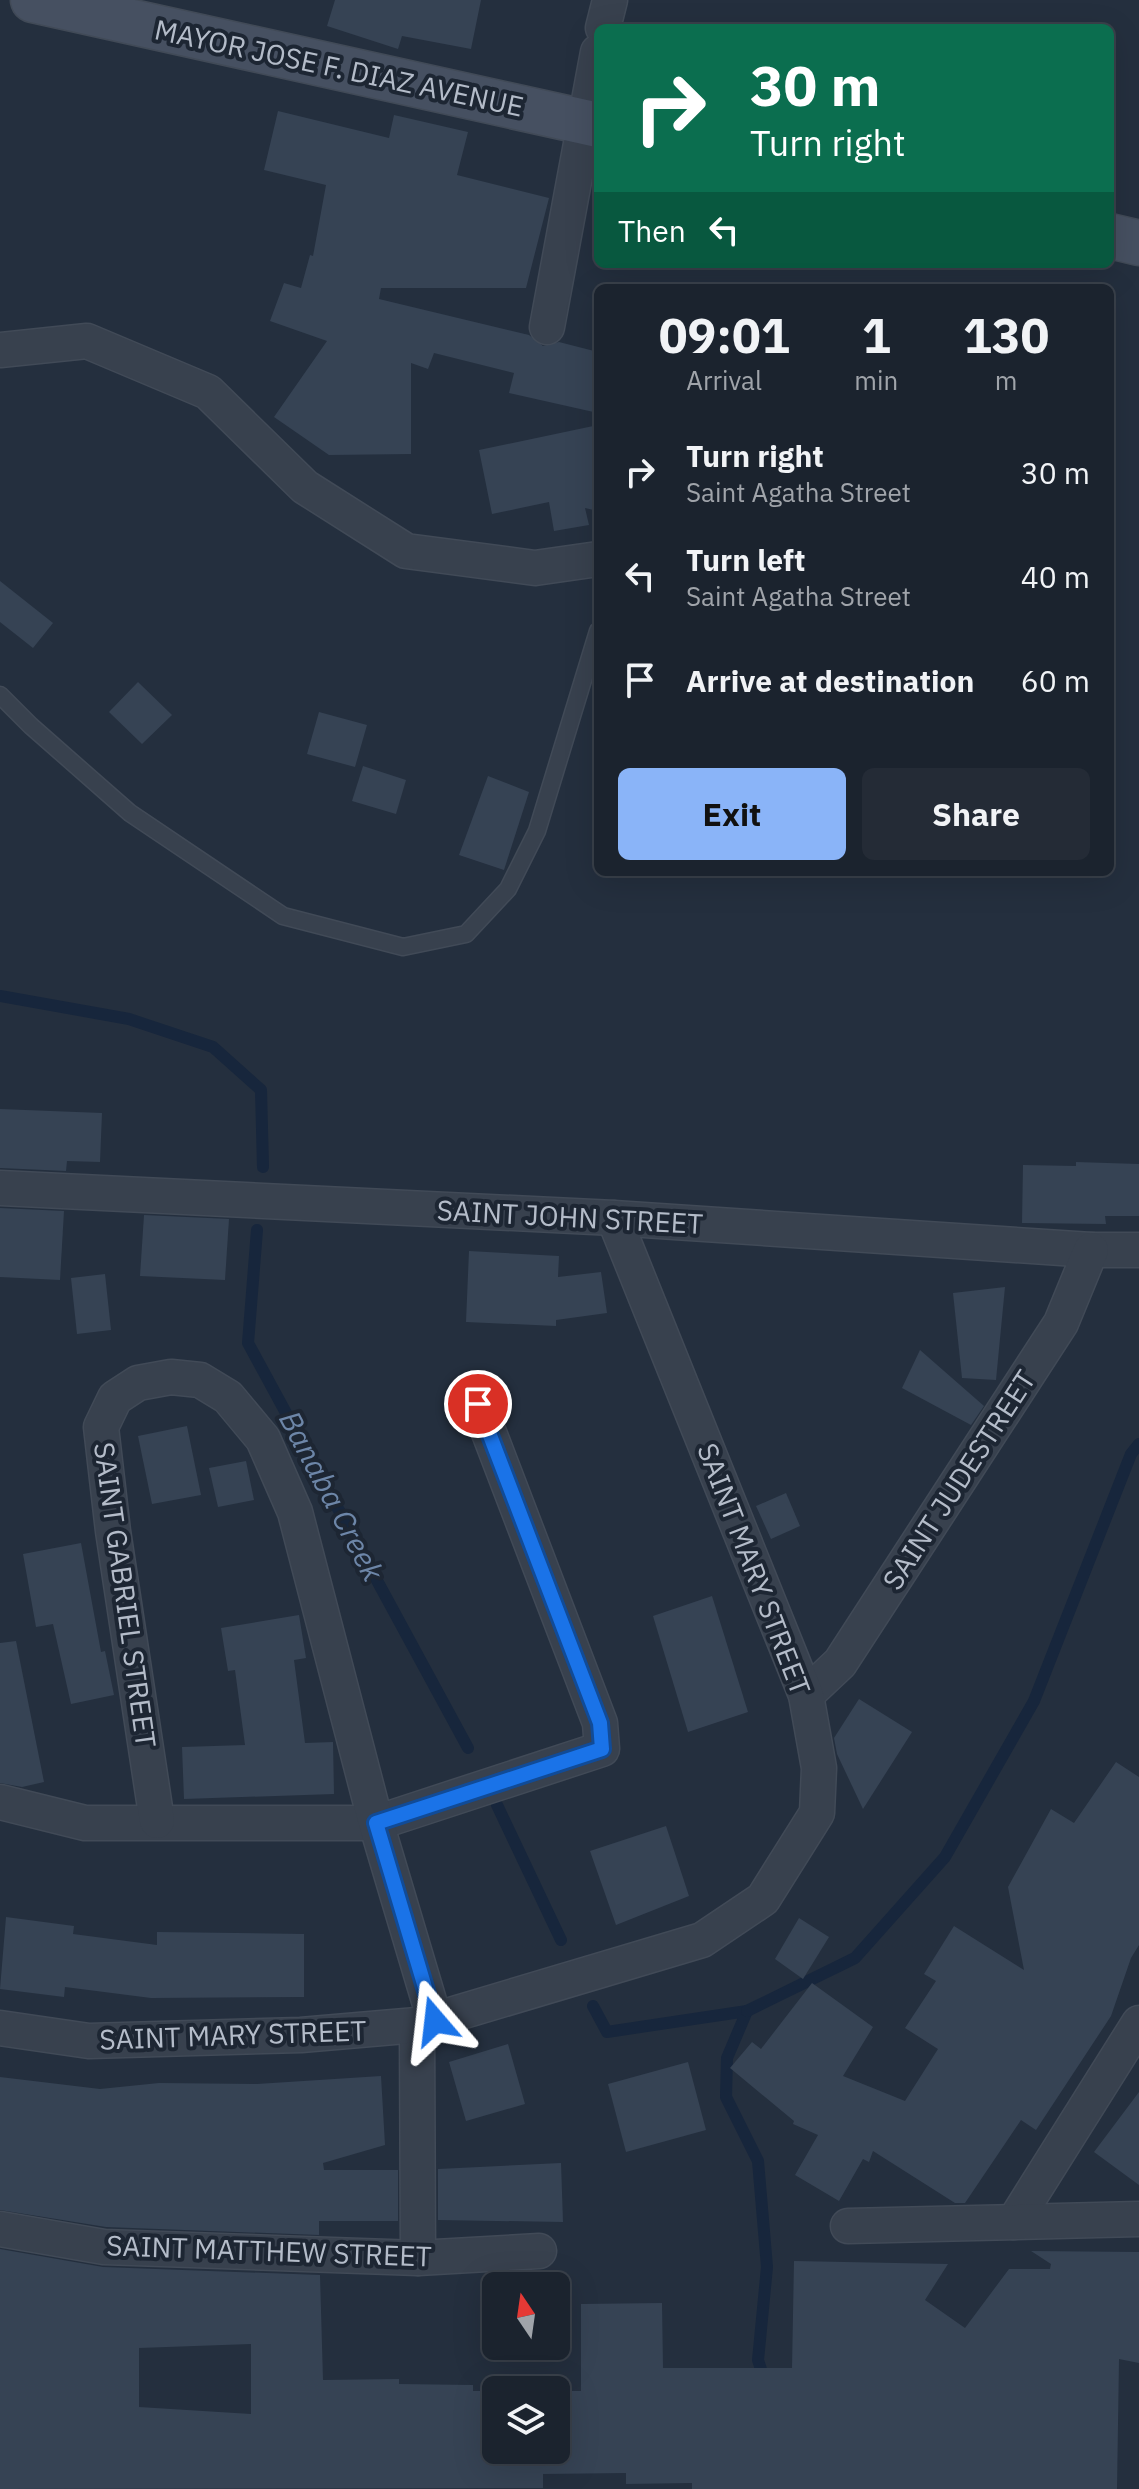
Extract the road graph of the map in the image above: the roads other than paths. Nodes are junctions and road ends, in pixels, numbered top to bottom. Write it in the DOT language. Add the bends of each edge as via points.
graph roads {
  1 [pos="33,0"];
  2 [pos="610,0"];
  3 [pos="604,24"];
  4 [pos="594,88"];
  5 [pos="590,123"];
  6 [pos="1114,237"];
  7 [pos="1139,243"];
  8 [pos="547,327"];
  9 [pos="0,350"];
  10 [pos="594,560"];
  11 [pos="594,644"];
  12 [pos="0,695"];
  13 [pos="0,1188"];
  14 [pos="614,1218"];
  15 [pos="1091,1250"];
  16 [pos="1139,1250"];
  17 [pos="478,1404"];
  18 [pos="806,1695"];
  19 [pos="0,1802"];
  20 [pos="157,1821"];
  21 [pos="376,1823"];
  22 [pos="426,2023"];
  23 [pos="1139,2023"];
  24 [pos="0,2028"];
  25 [pos="1139,2219"];
  26 [pos="1014,2222"];
  27 [pos="848,2226"];
  28 [pos="0,2229"];
  29 [pos="539,2251"];
  30 [pos="418,2258"];
  1 -- 5 [label="main road, MAYOR JOSE F. DIAZ AVENUE"];
  2 -- 3 [label="street"];
  4 -- 5 [label="street"];
  5 -- 8 [label="street"];
  6 -- 7 [label="main road"];
  9 -- 10 [label="street" via="87,341 208,392 305,487 406,551 535,568"];
  11 -- 12 [label="lane" via="537,831 508,889 466,934 403,947 283,916 130,813"];
  13 -- 14 [label="street, SAINT JOHN STREET"];
  14 -- 15 [label="street, SAINT JOHN STREET"];
  14 -- 18 [label="street, SAINT MARY STREET"];
  15 -- 16 [label="street, SAINT JOHN STREET"];
  15 -- 18 [label="street, SAINT JUDESTREET" via="1061,1323 840,1663"];
  17 -- 21 [label="street" via="600,1723 602,1749"];
  18 -- 22 [label="street, SAINT MARY STREET" via="819,1768 817,1813 763,1899 702,1940"];
  19 -- 20 [label="street" via="85,1823"];
  20 -- 21 [label="street"];
  20 -- 21 [label="street, SAINT GABRIEL STREET" via="101,1427 115,1398 138,1383 171,1377 200,1380 228,1397 263,1439 295,1512"];
  21 -- 22 [label="street"];
  22 -- 24 [label="street, SAINT MARY STREET" via="301,2035 89,2041"];
  22 -- 30 [label="street"];
  23 -- 26 [label="street"];
  25 -- 26 [label="street"];
  26 -- 27 [label="street"];
  28 -- 30 [label="street, SAINT MATTHEW STREET" via="104,2247"];
  29 -- 30 [label="street, SAINT MATTHEW STREET"];
}
